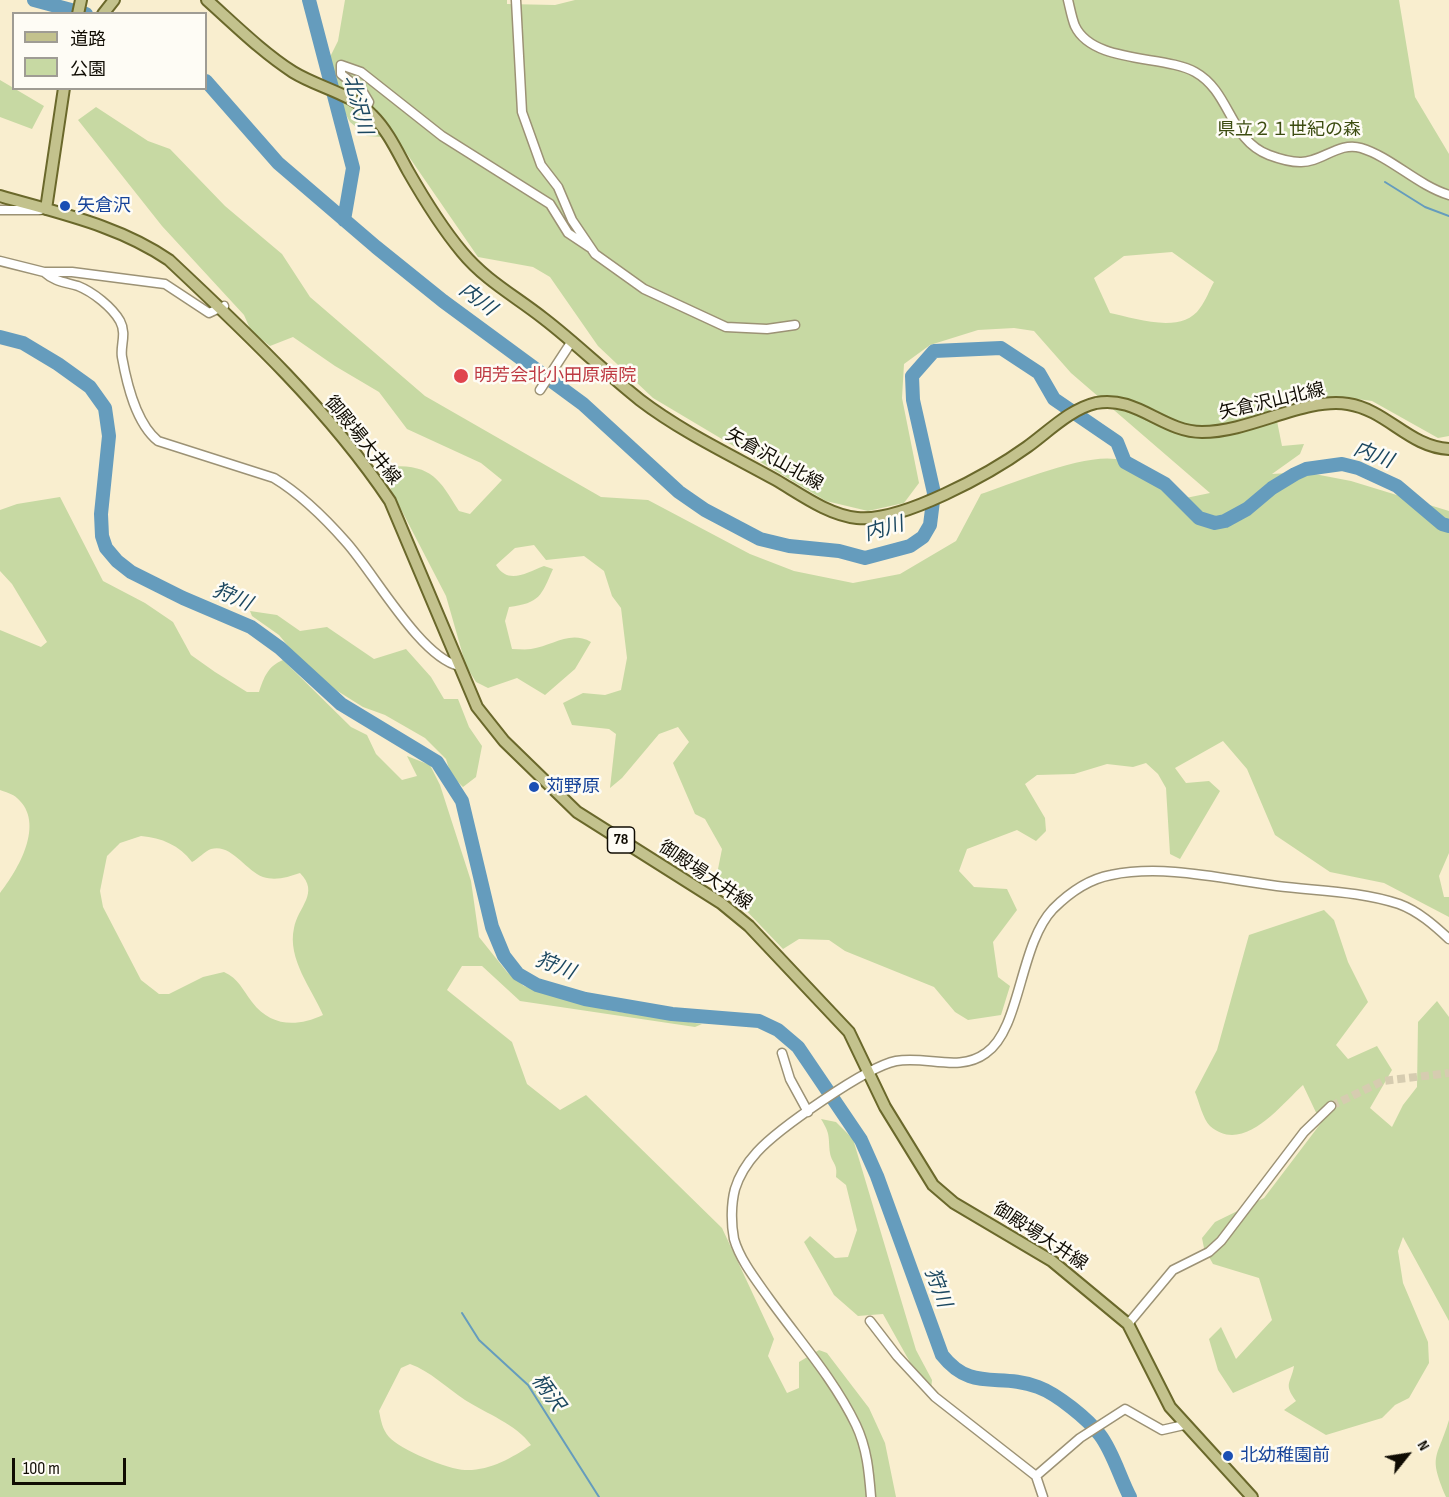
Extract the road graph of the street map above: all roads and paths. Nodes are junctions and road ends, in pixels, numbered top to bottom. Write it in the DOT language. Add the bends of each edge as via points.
graph roads {
  1 [pos="207,0"];
  2 [pos="516,0"];
  3 [pos="1068,0"];
  4 [pos="64,90"];
  5 [pos="362,106"];
  6 [pos="1449,195"];
  7 [pos="0,196"];
  8 [pos="46,209"];
  9 [pos="0,210"];
  10 [pos="589,247"];
  11 [pos="0,261"];
  12 [pos="44,272"];
  13 [pos="222,308"];
  14 [pos="795,325"];
  15 [pos="572,341"];
  16 [pos="540,390"];
  17 [pos="1449,449"];
  18 [pos="459,666"];
  19 [pos="1449,939"];
  20 [pos="782,1053"];
  21 [pos="869,1072"];
  22 [pos="1331,1106"];
  23 [pos="808,1112"];
  24 [pos="870,1321"];
  25 [pos="1128,1324"];
  26 [pos="1184,1425"];
  27 [pos="1036,1476"];
  28 [pos="871,1497"];
  29 [pos="1044,1497"];
  30 [pos="1252,1497"];
  1 -- 5 [label="main road, 矢倉沢山北線" via="281,64"];
  2 -- 10 [label="street" via="522,112 540,165 562,193 567,210"];
  3 -- 6 [label="street" via="1075,26 1097,46 1136,59 1183,66 1197,73 1216,88 1241,135 1269,155 1301,162 1347,147 1361,148"];
  4 -- 8 [label="main road"];
  5 -- 10 [label="street" via="369,102 367,96 341,74 341,65 361,72 442,136 550,204 568,233"];
  5 -- 15 [label="main road, 矢倉沢山北線" via="392,141 462,252 495,284"];
  7 -- 8 [label="main road, 御殿場大井線 / 78"];
  8 -- 9 [label="street"];
  8 -- 13 [label="main road, 御殿場大井線 / 78" via="107,227 142,243 169,260"];
  10 -- 14 [label="street" via="644,289 726,327 767,329"];
  11 -- 12 [label="street"];
  12 -- 13 [label="street" via="165,284 209,313"];
  12 -- 18 [label="street" via="54,280 92,294 120,322 124,338 121,355 148,433 158,441 288,486 309,502 347,543 423,641 448,664"];
  13 -- 18 [label="main road, 御殿場大井線 / 78" via="284,371 376,480 399,522"];
  15 -- 16 [label="street"];
  15 -- 17 [label="main road, 矢倉沢山北線" via="657,411 845,516 874,519 957,488 1007,462 1068,417 1096,403 1134,406 1168,424 1197,432 1243,428 1315,406 1344,403 1370,410 1422,444"];
  18 -- 21 [label="main road, 御殿場大井線 / 78" via="490,727 556,794 721,903 749,926 849,1032"];
  19 -- 21 [label="street" via="1430,921 1403,906 1369,896 1181,873 1135,871 1107,875 1066,897 1041,925 1006,1025 986,1054 948,1064 900,1060"];
  20 -- 23 [label="street" via="790,1079"];
  21 -- 23 [label="street"];
  21 -- 25 [label="main road, 御殿場大井線 / 78" via="885,1107 933,1185 954,1203 1052,1261"];
  22 -- 25 [label="street" via="1288,1151 1221,1241 1209,1252 1173,1270"];
  23 -- 28 [label="street" via="758,1151 742,1171 734,1200 734,1238 755,1279 847,1408 863,1444"];
  24 -- 27 [label="street" via="934,1398"];
  25 -- 26 [label="main road, 御殿場大井線 / 78" via="1170,1407"];
  26 -- 27 [label="street" via="1162,1430 1125,1409 1080,1438"];
  26 -- 30 [label="main road, 御殿場大井線 / 78" via="1214,1452"];
  27 -- 29 [label="street"];
}
